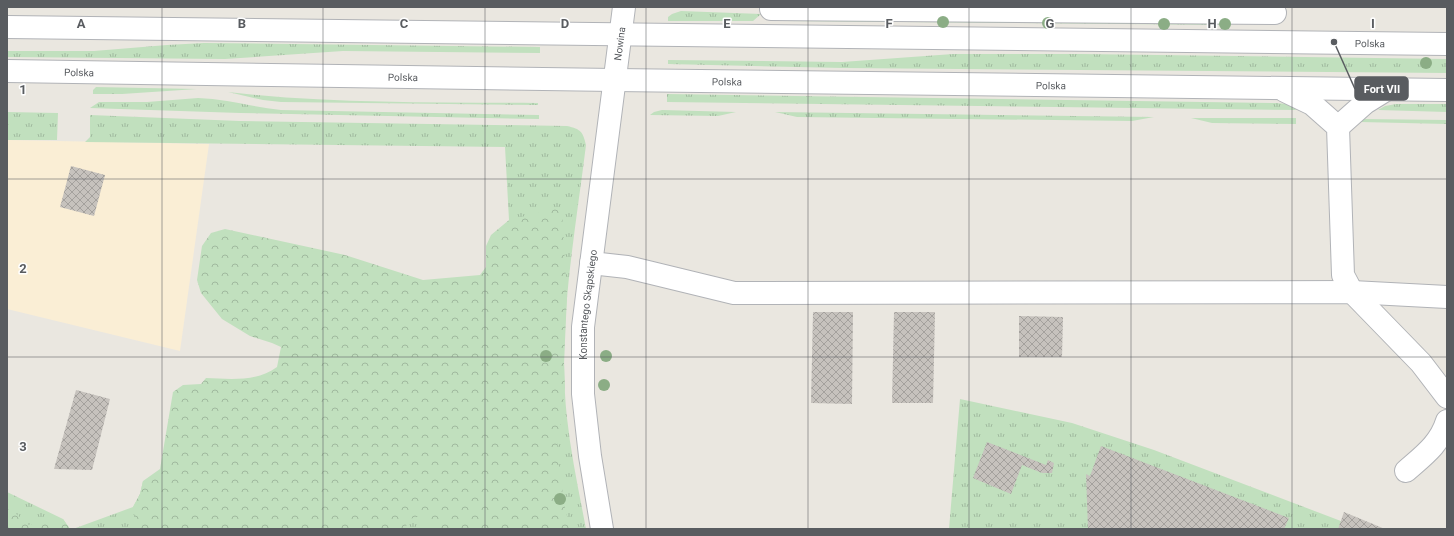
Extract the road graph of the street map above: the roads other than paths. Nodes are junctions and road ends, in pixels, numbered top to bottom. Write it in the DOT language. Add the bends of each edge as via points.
graph roads {
  1 [pos="624,7"];
  2 [pos="771,8"];
  3 [pos="1275,10"];
  4 [pos="7,27"];
  5 [pos="621,35"];
  6 [pos="762,36"];
  7 [pos="1275,42"];
  8 [pos="1445,42"];
  9 [pos="7,71"];
  10 [pos="614,80"];
  11 [pos="1279,88"];
  12 [pos="1386,90"];
  13 [pos="1447,90"];
  14 [pos="1338,127"];
  15 [pos="591,263"];
  16 [pos="1352,292"];
  17 [pos="1447,297"];
  18 [pos="1447,397"];
  19 [pos="1447,421"];
  20 [pos="1406,471"];
  21 [pos="602,529"];
  1 -- 5 [label="street, Nowina"];
  2 -- 3 [label="street"];
  2 -- 6 [label="street"];
  3 -- 7 [label="street"];
  4 -- 5 [label="street, Polska"];
  5 -- 6 [label="street, Polska"];
  5 -- 10 [label="street, Nowina"];
  6 -- 7 [label="street, Polska"];
  7 -- 8 [label="street, Polska"];
  9 -- 10 [label="street, Polska"];
  10 -- 11 [label="street, Polska"];
  10 -- 15 [label="street, Konstantego Skąpskiego"];
  11 -- 12 [label="street, Polska"];
  11 -- 14 [label="street" via="1312,104"];
  12 -- 13 [label="street, Polska"];
  12 -- 14 [label="street" via="1365,103"];
  14 -- 16 [label="street" via="1343,275"];
  15 -- 16 [label="street" via="627,267 734,293"];
  15 -- 21 [label="street, Konstantego Skąpskiego" via="583,327 583,394"];
  16 -- 17 [label="street"];
  16 -- 18 [label="street" via="1421,363"];
  19 -- 20 [label="street" via="1444,432 1431,450"];
}
